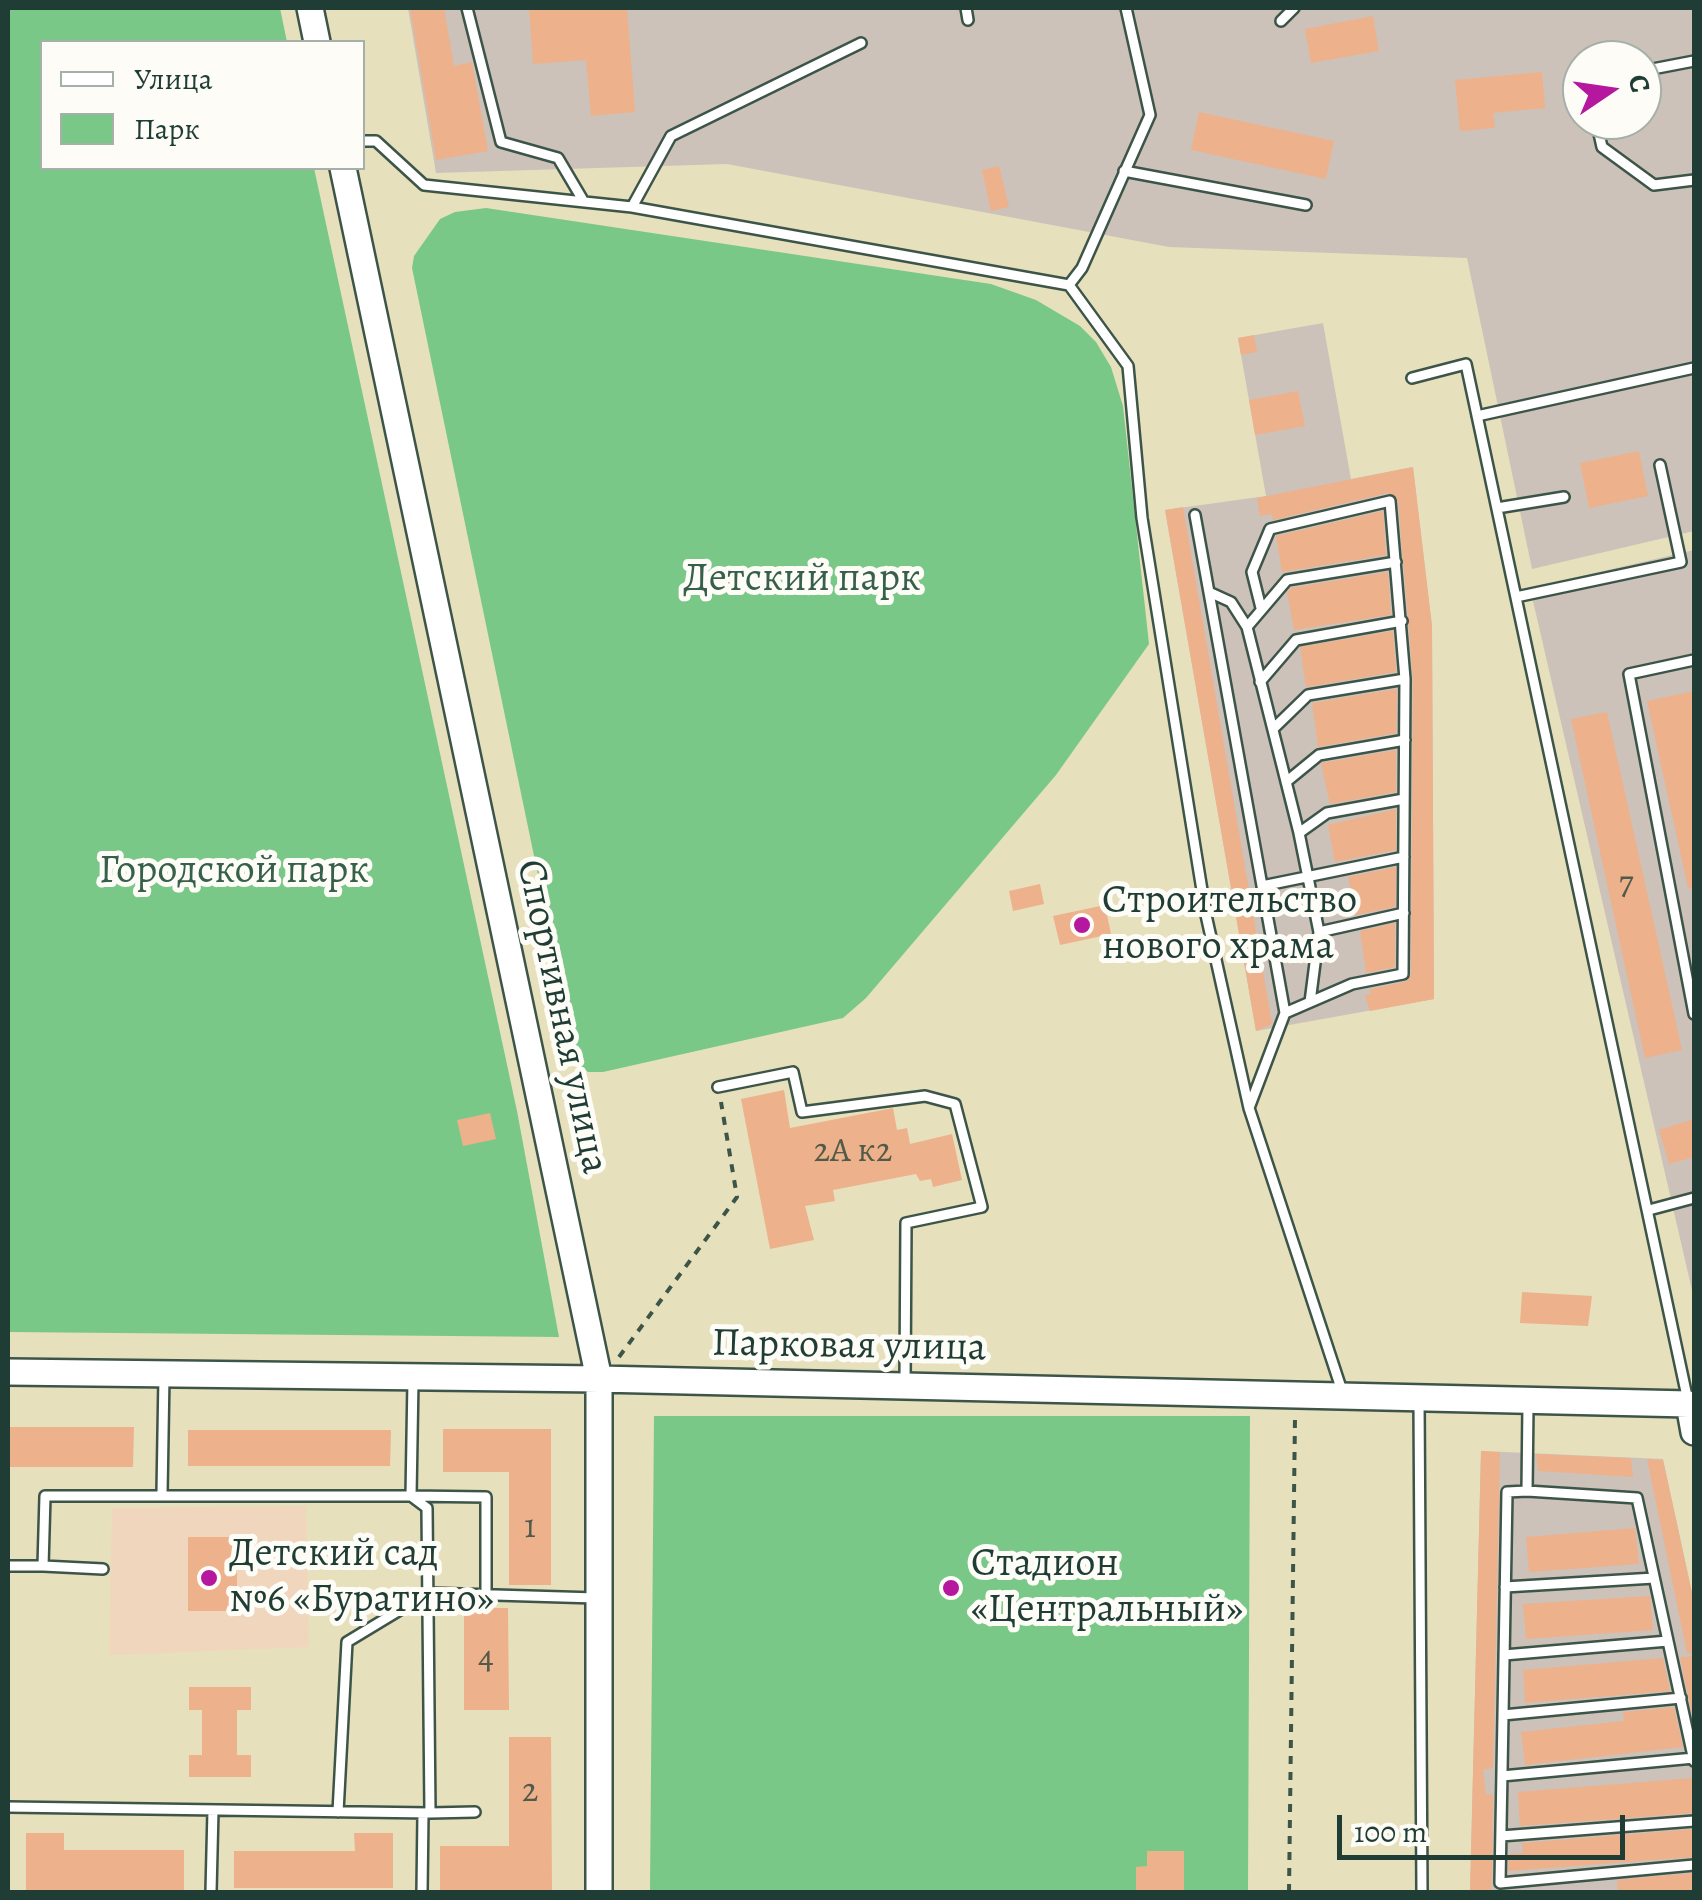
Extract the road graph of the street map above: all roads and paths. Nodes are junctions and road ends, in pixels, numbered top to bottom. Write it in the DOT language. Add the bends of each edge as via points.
graph roads {
  1 [pos="310,8"];
  2 [pos="467,8"];
  3 [pos="966,8"];
  4 [pos="1126,8"];
  5 [pos="1294,8"];
  6 [pos="968,20"];
  7 [pos="1281,22"];
  8 [pos="318,40"];
  9 [pos="861,42"];
  10 [pos="1694,61"];
  11 [pos="1662,67"];
  12 [pos="1600,140"];
  13 [pos="365,142"];
  14 [pos="343,170"];
  15 [pos="1124,172"];
  16 [pos="1694,180"];
  17 [pos="584,202"];
  18 [pos="1306,205"];
  19 [pos="632,208"];
  20 [pos="1070,285"];
  21 [pos="1694,368"];
  22 [pos="1412,378"];
  23 [pos="1478,416"];
  24 [pos="1660,465"];
  25 [pos="1564,496"];
  26 [pos="1497,508"];
  27 [pos="1194,516"];
  28 [pos="1396,562"];
  29 [pos="1209,592"];
  30 [pos="1516,597"];
  31 [pos="1261,608"];
  32 [pos="1402,621"];
  33 [pos="1246,627"];
  34 [pos="1694,660"];
  35 [pos="1405,679"];
  36 [pos="1260,682"];
  37 [pos="1273,729"];
  38 [pos="1405,740"];
  39 [pos="1286,782"];
  40 [pos="1404,798"];
  41 [pos="1299,833"];
  42 [pos="1404,857"];
  43 [pos="1310,877"];
  44 [pos="1262,886"];
  45 [pos="1404,913"];
  46 [pos="1319,932"];
  47 [pos="1310,1002"];
  48 [pos="1285,1014"];
  49 [pos="1694,1014"];
  50 [pos="718,1087"];
  51 [pos="1248,1108"];
  52 [pos="1694,1198"];
  53 [pos="1649,1210"];
  54 [pos="8,1372"];
  55 [pos="164,1374"];
  56 [pos="413,1377"];
  57 [pos="599,1379"];
  58 [pos="905,1386"];
  59 [pos="1295,1394"];
  60 [pos="1344,1396"];
  61 [pos="1418,1398"];
  62 [pos="1528,1401"];
  63 [pos="1688,1404"];
  64 [pos="1694,1432"];
  65 [pos="1526,1491"];
  66 [pos="162,1494"];
  67 [pos="412,1496"];
  68 [pos="8,1566"];
  69 [pos="43,1566"];
  70 [pos="103,1569"];
  71 [pos="1654,1578"];
  72 [pos="1505,1587"];
  73 [pos="428,1593"];
  74 [pos="486,1595"];
  75 [pos="599,1598"];
  76 [pos="1668,1641"];
  77 [pos="1504,1655"];
  78 [pos="1681,1698"];
  79 [pos="1503,1715"];
  80 [pos="1694,1760"];
  81 [pos="1502,1776"];
  82 [pos="8,1807"];
  83 [pos="213,1810"];
  84 [pos="338,1812"];
  85 [pos="475,1812"];
  86 [pos="426,1813"];
  87 [pos="1694,1821"];
  88 [pos="1501,1836"];
  89 [pos="1694,1865"];
  90 [pos="211,1892"];
  91 [pos="422,1892"];
  92 [pos="599,1892"];
  93 [pos="1290,1892"];
  94 [pos="1422,1892"];
  1 -- 8 [label="street"];
  2 -- 17 [label="lane" via="501,142 558,158"];
  3 -- 6 [label="lane"];
  4 -- 15 [label="lane" via="1150,115"];
  5 -- 7 [label="lane"];
  9 -- 19 [label="lane" via="670,136"];
  10 -- 11 [label="lane"];
  12 -- 16 [label="lane" via="1654,185"];
  13 -- 17 [label="lane" via="376,141 424,184"];
  14 -- 57 [label="street, Спортивная улица"];
  15 -- 18 [label="lane"];
  15 -- 20 [label="lane"];
  17 -- 19 [label="lane"];
  19 -- 20 [label="lane"];
  20 -- 51 [label="lane" via="1128,366 1142,518 1206,915"];
  21 -- 23 [label="lane"];
  22 -- 23 [label="lane" via="1466,364"];
  23 -- 26 [label="lane"];
  24 -- 30 [label="lane" via="1681,562"];
  25 -- 26 [label="lane"];
  26 -- 30 [label="lane"];
  27 -- 29 [label="lane"];
  28 -- 31 [label="lane" via="1287,580"];
  28 -- 31 [label="lane" via="1390,501 1270,529 1252,572"];
  28 -- 32 [label="lane"];
  29 -- 33 [label="lane" via="1231,602"];
  29 -- 44 [label="lane"];
  30 -- 53 [label="lane"];
  31 -- 33 [label="lane"];
  32 -- 35 [label="lane"];
  32 -- 36 [label="lane" via="1296,640"];
  33 -- 36 [label="lane"];
  34 -- 49 [label="lane" via="1629,674"];
  35 -- 37 [label="lane" via="1308,695"];
  35 -- 38 [label="lane"];
  36 -- 37 [label="lane"];
  37 -- 39 [label="lane"];
  38 -- 39 [label="lane" via="1319,755"];
  38 -- 40 [label="lane"];
  39 -- 41 [label="lane"];
  40 -- 41 [label="lane" via="1327,814"];
  40 -- 42 [label="lane"];
  41 -- 43 [label="lane"];
  42 -- 43 [label="lane"];
  42 -- 45 [label="lane"];
  43 -- 44 [label="lane"];
  43 -- 46 [label="lane"];
  44 -- 48 [label="lane"];
  45 -- 46 [label="lane"];
  45 -- 47 [label="lane" via="1403,974 1352,984"];
  46 -- 47 [label="lane"];
  47 -- 48 [label="lane"];
  48 -- 51 [label="lane"];
  50 -- 57 [label="path" via="737,1197"];
  50 -- 58 [label="lane" via="793,1072 802,1112 925,1096 955,1104 982,1207 906,1223"];
  51 -- 60 [label="lane"];
  52 -- 53 [label="lane"];
  53 -- 63 [label="lane"];
  54 -- 55 [label="street, Парковая улица"];
  55 -- 56 [label="street, Парковая улица"];
  55 -- 66 [label="lane"];
  56 -- 57 [label="street, Парковая улица"];
  56 -- 67 [label="lane"];
  57 -- 58 [label="street, Парковая улица"];
  57 -- 75 [label="street, Спортивная улица"];
  58 -- 59 [label="street, Парковая улица"];
  59 -- 60 [label="street, Парковая улица"];
  59 -- 93 [label="path"];
  60 -- 61 [label="street, Парковая улица"];
  61 -- 62 [label="street, Парковая улица"];
  61 -- 94 [label="lane"];
  62 -- 63 [label="street, Парковая улица"];
  62 -- 65 [label="lane"];
  63 -- 64 [label="street"];
  65 -- 71 [label="lane" via="1637,1498"];
  65 -- 72 [label="lane" via="1507,1492"];
  66 -- 67 [label="lane"];
  66 -- 69 [label="lane" via="45,1496"];
  67 -- 73 [label="lane" via="426,1508"];
  67 -- 74 [label="lane" via="486,1497"];
  68 -- 69 [label="lane"];
  69 -- 70 [label="lane"];
  71 -- 72 [label="lane"];
  71 -- 76 [label="lane"];
  72 -- 77 [label="lane"];
  73 -- 74 [label="lane"];
  73 -- 84 [label="lane" via="347,1642"];
  73 -- 86 [label="lane"];
  74 -- 75 [label="lane"];
  75 -- 92 [label="street, Спортивная улица"];
  76 -- 77 [label="lane"];
  76 -- 78 [label="lane"];
  77 -- 79 [label="lane"];
  78 -- 79 [label="lane"];
  78 -- 80 [label="lane"];
  79 -- 81 [label="lane"];
  80 -- 81 [label="lane"];
  81 -- 88 [label="lane"];
  82 -- 83 [label="lane"];
  83 -- 84 [label="lane"];
  83 -- 90 [label="lane"];
  84 -- 86 [label="lane"];
  85 -- 86 [label="lane"];
  86 -- 91 [label="lane"];
  87 -- 88 [label="lane"];
  88 -- 89 [label="lane" via="1500,1882"];
}
